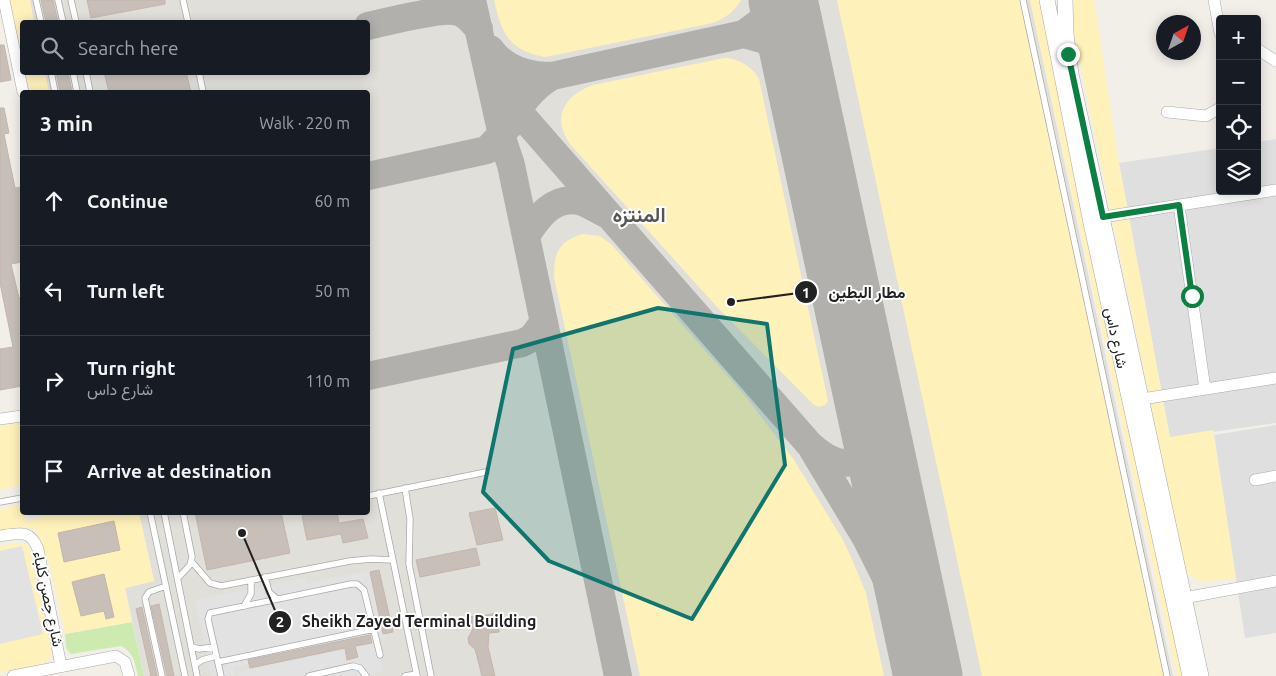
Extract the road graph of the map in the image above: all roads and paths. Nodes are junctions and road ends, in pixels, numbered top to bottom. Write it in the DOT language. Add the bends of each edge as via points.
graph roads {
  1 [pos="4,0"];
  2 [pos="36,0"];
  3 [pos="58,0"];
  4 [pos="72,0"];
  5 [pos="183,0"];
  6 [pos="1023,0"];
  7 [pos="1047,0"];
  8 [pos="1065,0"];
  9 [pos="1214,0"];
  10 [pos="1217,15"];
  11 [pos="41,20"];
  12 [pos="63,20"];
  13 [pos="76,20"];
  14 [pos="188,20"];
  15 [pos="1261,52"];
  16 [pos="1276,61"];
  17 [pos="52,75"];
  18 [pos="74,75"];
  19 [pos="87,75"];
  20 [pos="200,75"];
  21 [pos="23,90"];
  22 [pos="55,90"];
  23 [pos="77,90"];
  24 [pos="90,90"];
  25 [pos="203,90"];
  26 [pos="1216,110"];
  27 [pos="1167,112"];
  28 [pos="1276,190"];
  29 [pos="1179,205"];
  30 [pos="1103,217"];
  31 [pos="1276,378"];
  32 [pos="1205,390"];
  33 [pos="1142,400"];
  34 [pos="20,416"];
  35 [pos="0,419"];
  36 [pos="486,472"];
  37 [pos="1276,476"];
  38 [pos="1255,480"];
  39 [pos="405,488"];
  40 [pos="379,494"];
  41 [pos="370,496"];
  42 [pos="20,498"];
  43 [pos="0,502"];
  44 [pos="151,515"];
  45 [pos="165,515"];
  46 [pos="184,515"];
  47 [pos="0,536"];
  48 [pos="393,560"];
  49 [pos="191,561"];
  50 [pos="265,577"];
  51 [pos="178,578"];
  52 [pos="251,580"];
  53 [pos="1276,581"];
  54 [pos="166,586"];
  55 [pos="1184,598"];
  56 [pos="277,599"];
  57 [pos="244,606"];
  58 [pos="374,629"];
  59 [pos="214,647"];
  60 [pos="192,648"];
  61 [pos="380,655"];
  62 [pos="217,659"];
  63 [pos="195,665"];
  64 [pos="61,666"];
  65 [pos="417,675"];
  66 [pos="13,676"];
  67 [pos="129,676"];
  68 [pos="162,676"];
  69 [pos="185,676"];
  70 [pos="198,676"];
  71 [pos="221,676"];
  72 [pos="309,676"];
  73 [pos="366,676"];
  74 [pos="405,676"];
  75 [pos="431,676"];
  76 [pos="1166,676"];
  77 [pos="1190,676"];
  78 [pos="1201,676"];
  1 -- 21 [label="street"];
  2 -- 11 [label="lane"];
  3 -- 12 [label="lane"];
  4 -- 13 [label="lane"];
  5 -- 14 [label="lane"];
  6 -- 76 [label="lane"];
  7 -- 77 [label="street, شارع داس" via="1091,223"];
  8 -- 30 [label="street, شارع داس" via="1071,74"];
  9 -- 10 [label="street"];
  15 -- 16 [label="street"];
  17 -- 22 [label="lane"];
  18 -- 23 [label="lane"];
  19 -- 24 [label="lane"];
  20 -- 25 [label="lane"];
  26 -- 27 [label="street" via="1206,116"];
  28 -- 29 [label="street"];
  29 -- 30 [label="street"];
  29 -- 32 [label="street"];
  30 -- 33 [label="street, شارع داس"];
  31 -- 32 [label="street"];
  32 -- 33 [label="street"];
  33 -- 55 [label="street, شارع داس"];
  34 -- 35 [label="street"];
  36 -- 39 [label="lane"];
  37 -- 38 [label="street"];
  39 -- 40 [label="lane"];
  39 -- 75 [label="lane" via="410,519 410,572"];
  40 -- 41 [label="lane"];
  40 -- 48 [label="lane"];
  42 -- 43 [label="lane"];
  44 -- 54 [label="lane"];
  45 -- 51 [label="lane"];
  46 -- 49 [label="lane"];
  47 -- 64 [label="street, شارع حِصن كلباء" via="20,532 34,540"];
  48 -- 50 [label="lane" via="360,560"];
  48 -- 65 [label="lane"];
  49 -- 51 [label="lane"];
  49 -- 52 [label="lane" via="217,586"];
  50 -- 52 [label="lane"];
  50 -- 56 [label="lane" via="269,592"];
  51 -- 60 [label="lane"];
  52 -- 57 [label="lane" via="251,594"];
  53 -- 55 [label="street"];
  54 -- 68 [label="lane" via="149,592 145,598"];
  54 -- 69 [label="lane"];
  55 -- 78 [label="street, شارع داس"];
  56 -- 57 [label="lane"];
  56 -- 58 [label="lane" via="357,584 364,590"];
  57 -- 59 [label="lane" via="209,615"];
  58 -- 61 [label="lane"];
  58 -- 62 [label="lane"];
  59 -- 60 [label="lane"];
  59 -- 62 [label="lane"];
  60 -- 63 [label="lane"];
  62 -- 63 [label="lane" via="202,660"];
  62 -- 71 [label="lane"];
  63 -- 70 [label="lane"];
  64 -- 66 [label="street"];
  64 -- 67 [label="street" via="116,656 125,662"];
  65 -- 74 [label="lane"];
  72 -- 73 [label="lane" via="354,666"];
}
